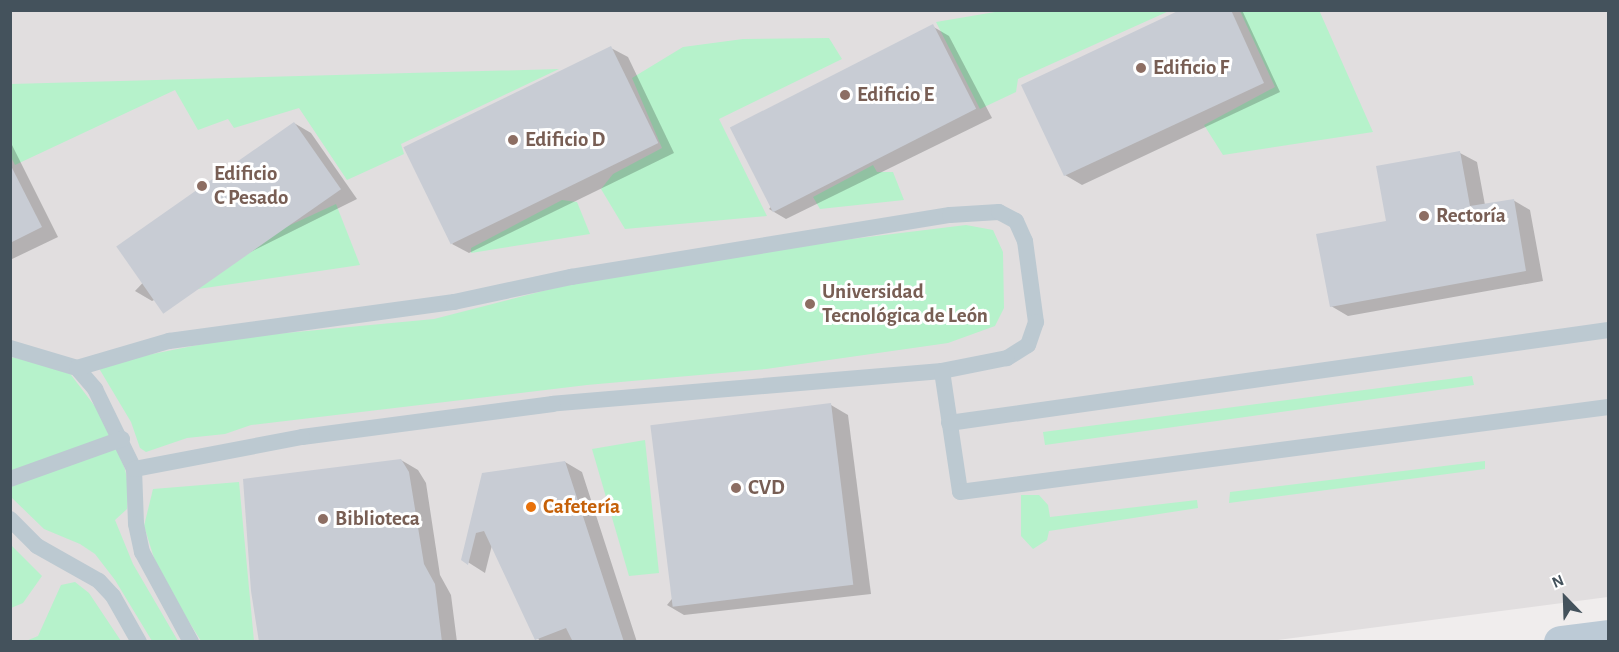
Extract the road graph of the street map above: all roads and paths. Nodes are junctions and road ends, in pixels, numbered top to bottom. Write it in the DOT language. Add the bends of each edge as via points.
graph roads {
  1 [pos="1608,330"];
  2 [pos="10,348"];
  3 [pos="77,368"];
  4 [pos="942,371"];
  5 [pos="1608,407"];
  6 [pos="949,423"];
  7 [pos="122,439"];
  8 [pos="134,469"];
  9 [pos="10,479"];
  10 [pos="10,519"];
  11 [pos="1608,636"];
  12 [pos="189,641"];
  13 [pos="139,642"];
  14 [pos="1560,642"];
  1 -- 6 [label="lane"];
  2 -- 3 [label="lane"];
  3 -- 4 [label="lane" via="169,341 454,302 688,257 950,215 999,212 1016,221 1025,241 1036,322 1034,336 1018,354"];
  3 -- 7 [label="lane" via="95,389"];
  4 -- 6 [label="lane"];
  4 -- 8 [label="lane" via="553,404 312,436"];
  5 -- 6 [label="lane" via="960,492"];
  7 -- 8 [label="lane"];
  7 -- 9 [label="lane"];
  8 -- 12 [label="lane" via="138,539"];
  10 -- 13 [label="lane" via="37,546 99,581 113,596"];
  11 -- 14 [label="street"];
}
